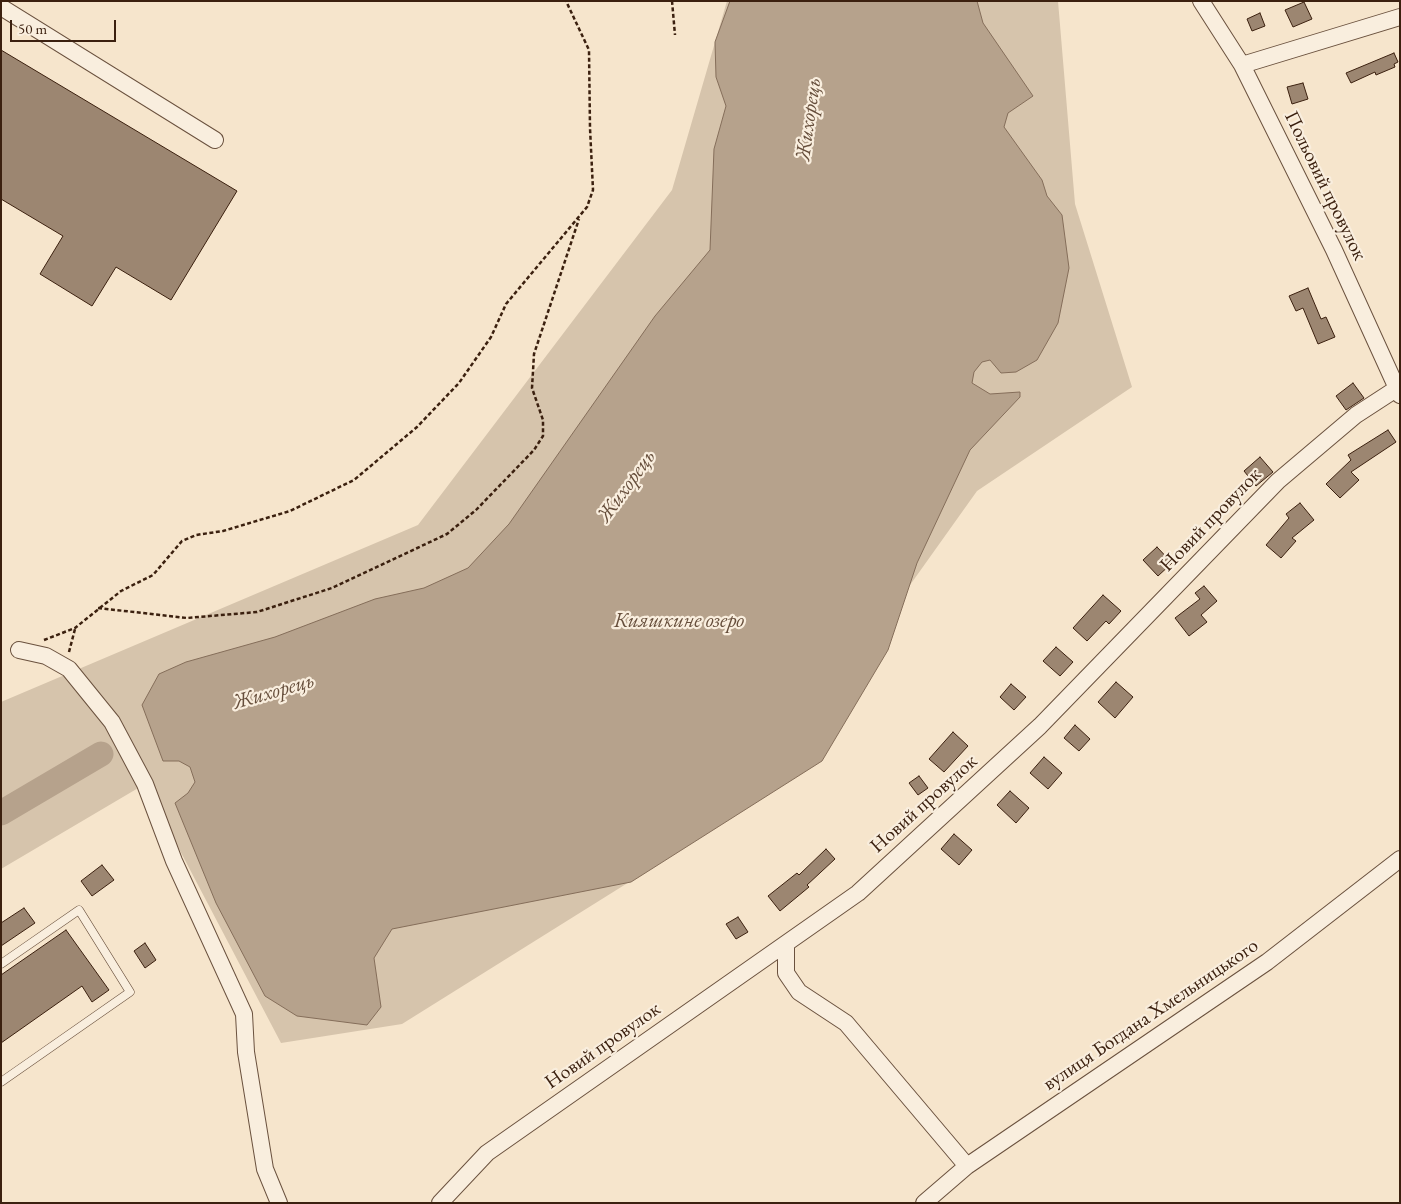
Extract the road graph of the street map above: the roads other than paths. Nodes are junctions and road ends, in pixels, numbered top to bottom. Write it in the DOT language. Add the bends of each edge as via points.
graph roads {
  1 [pos="1201,1"];
  2 [pos="1,7"];
  3 [pos="1400,17"];
  4 [pos="1242,65"];
  5 [pos="215,140"];
  6 [pos="1398,392"];
  7 [pos="19,650"];
  8 [pos="1400,859"];
  9 [pos="786,944"];
  10 [pos="1,964"];
  11 [pos="1,1082"];
  12 [pos="967,1166"];
  13 [pos="278,1203"];
  14 [pos="440,1203"];
  15 [pos="924,1203"];
  1 -- 4 [label="street, Польовий провулок"];
  2 -- 5 [label="street"];
  3 -- 4 [label="street"];
  4 -- 6 [label="street, Польовий провулок" via="1334,250"];
  6 -- 9 [label="street, Новий провулок" via="1356,415 1278,481 1040,726 858,893"];
  7 -- 13 [label="street" via="46,656 69,669 112,722 145,784 174,861 244,1014 246,1052 264,1169"];
  8 -- 12 [label="street, вулиця Богдана Хмельницького" via="1267,962"];
  9 -- 12 [label="street" via="786,972 799,992 846,1023"];
  9 -- 14 [label="street, Новий провулок" via="487,1153"];
  10 -- 11 [label="lane" via="79,910 130,992"];
  12 -- 15 [label="street, вулиця Богдана Хмельницького"];
}
